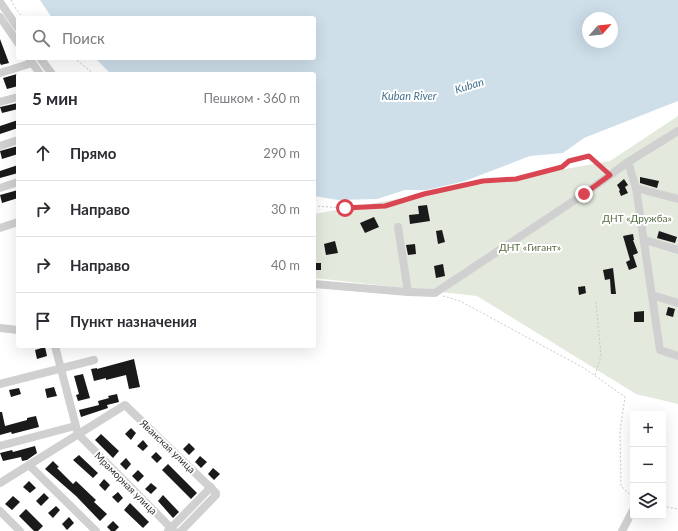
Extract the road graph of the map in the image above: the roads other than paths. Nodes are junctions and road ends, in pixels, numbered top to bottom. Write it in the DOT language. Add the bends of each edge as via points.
graph roads {
  1 [pos="0,2"];
  2 [pos="0,17"];
  3 [pos="16,25"];
  4 [pos="3,26"];
  5 [pos="16,41"];
  6 [pos="30,60"];
  7 [pos="42,60"];
  8 [pos="39,72"];
  9 [pos="50,72"];
  10 [pos="0,73"];
  11 [pos="16,98"];
  12 [pos="0,102"];
  13 [pos="678,131"];
  14 [pos="16,141"];
  15 [pos="0,146"];
  16 [pos="628,162"];
  17 [pos="16,183"];
  18 [pos="0,188"];
  19 [pos="636,188"];
  20 [pos="678,199"];
  21 [pos="16,223"];
  22 [pos="398,226"];
  23 [pos="0,228"];
  24 [pos="645,240"];
  25 [pos="678,250"];
  26 [pos="316,284"];
  27 [pos="408,292"];
  28 [pos="652,295"];
  29 [pos="678,303"];
  30 [pos="0,328"];
  31 [pos="16,330"];
  32 [pos="56,348"];
  33 [pos="678,356"];
  34 [pos="94,360"];
  35 [pos="61,368"];
  36 [pos="0,384"];
  37 [pos="75,426"];
  38 [pos="78,434"];
  39 [pos="0,446"];
  40 [pos="29,465"];
  41 [pos="0,483"];
  42 [pos="211,487"];
  43 [pos="0,511"];
  44 [pos="630,516"];
  45 [pos="171,530"];
  46 [pos="20,531"];
  47 [pos="96,531"];
  48 [pos="181,531"];
  49 [pos="622,531"];
  1 -- 3 [label="street"];
  2 -- 4 [label="street"];
  4 -- 5 [label="street"];
  6 -- 8 [label="street"];
  6 -- 10 [label="street"];
  7 -- 9 [label="street"];
  11 -- 12 [label="street"];
  13 -- 16 [label="street"];
  14 -- 15 [label="street"];
  16 -- 19 [label="street"];
  16 -- 27 [label="street" via="435,294"];
  17 -- 18 [label="street"];
  19 -- 20 [label="street"];
  19 -- 24 [label="street"];
  21 -- 23 [label="street"];
  22 -- 27 [label="street"];
  24 -- 25 [label="street"];
  24 -- 28 [label="street"];
  26 -- 27 [label="street"];
  28 -- 29 [label="street"];
  28 -- 33 [label="street" via="660,350"];
  30 -- 31 [label="street"];
  32 -- 35 [label="street"];
  34 -- 35 [label="street"];
  35 -- 36 [label="street"];
  35 -- 37 [label="street"];
  37 -- 38 [label="street"];
  37 -- 39 [label="street"];
  38 -- 40 [label="street"];
  38 -- 42 [label="street, Яванская улица" via="125,405"];
  38 -- 45 [label="street, Мраморная улица"];
  40 -- 41 [label="street"];
  40 -- 47 [label="street"];
  42 -- 45 [label="street"];
  42 -- 48 [label="street" via="216,495"];
  43 -- 46 [label="street"];
  44 -- 49 [label="street"];
}
